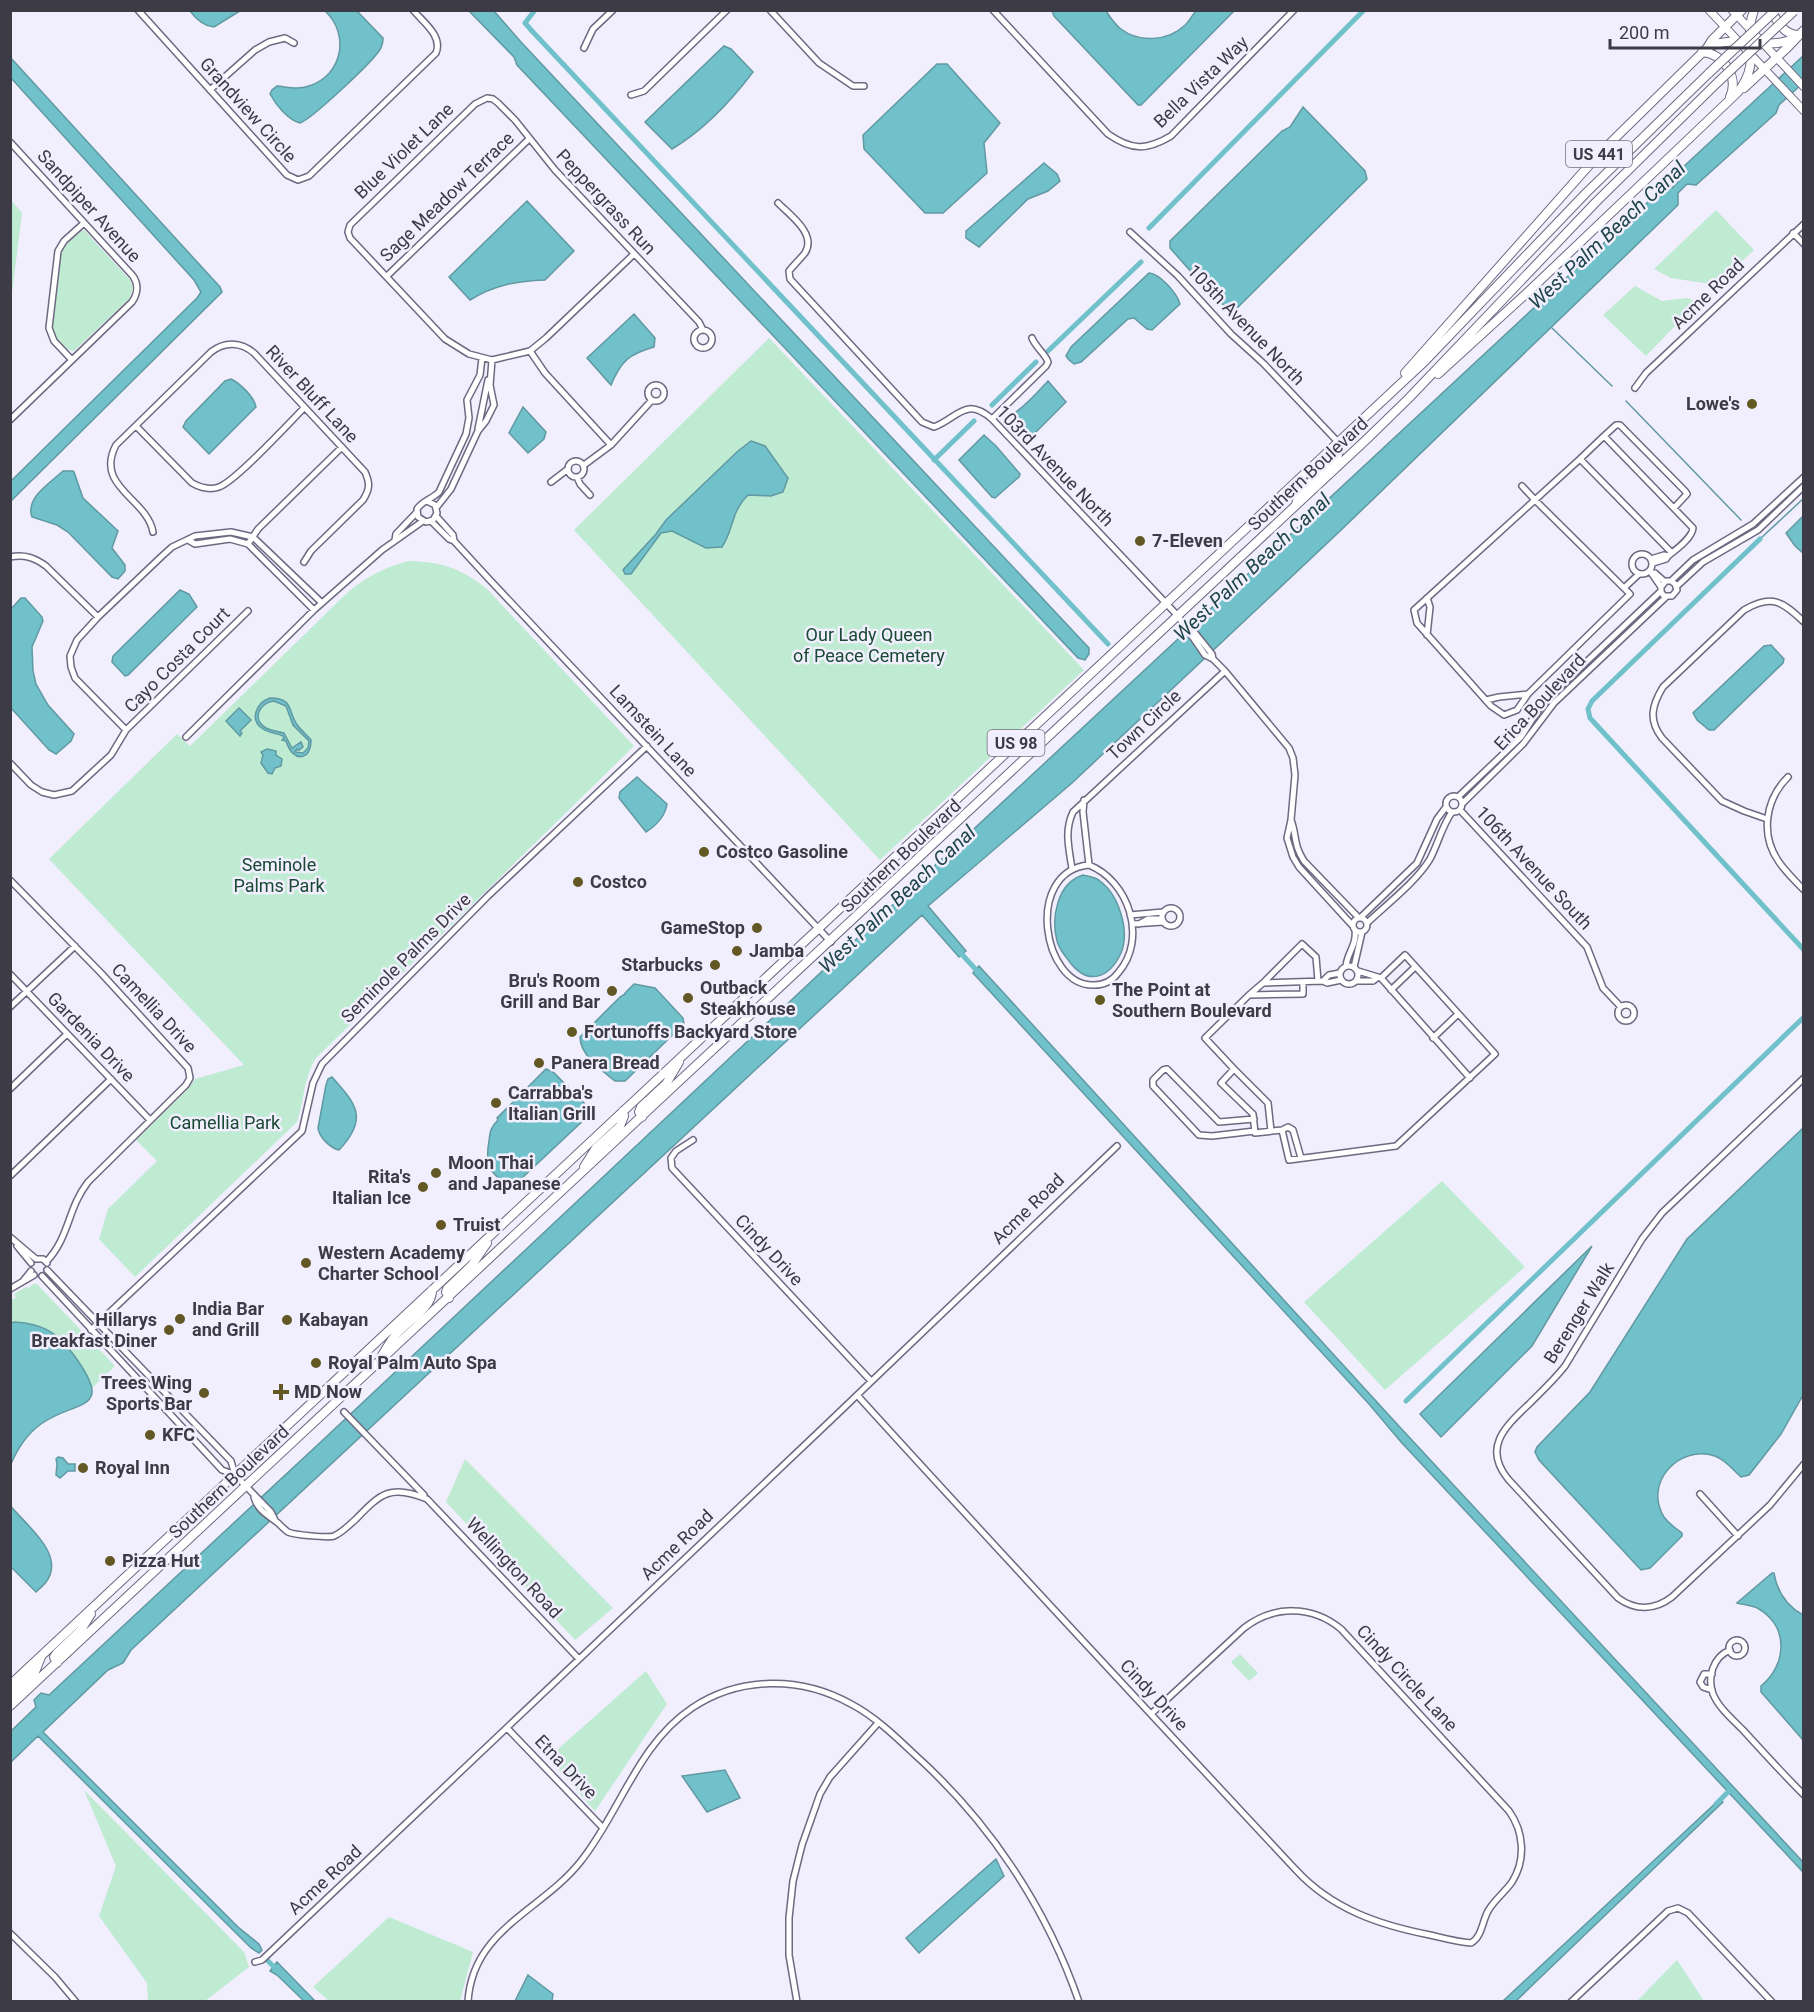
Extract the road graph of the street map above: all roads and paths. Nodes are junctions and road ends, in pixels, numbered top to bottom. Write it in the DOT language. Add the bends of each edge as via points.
graph roads {
  1 [pos="138,10"];
  2 [pos="413,10"];
  3 [pos="613,10"];
  4 [pos="727,10"];
  5 [pos="770,10"];
  6 [pos="993,10"];
  7 [pos="1294,10"];
  8 [pos="1709,10"];
  9 [pos="1754,10"];
  10 [pos="1774,10"];
  11 [pos="1795,11"];
  12 [pos="1737,12"];
  13 [pos="1725,27"];
  14 [pos="1751,30"];
  15 [pos="1799,35"];
  16 [pos="294,43"];
  17 [pos="1740,43"];
  18 [pos="1751,43"];
  19 [pos="1763,43"];
  20 [pos="584,48"];
  21 [pos="1705,50"];
  22 [pos="1751,55"];
  23 [pos="1777,58"];
  24 [pos="1765,70"];
  25 [pos="864,86"];
  26 [pos="1803,87"];
  27 [pos="210,90"];
  28 [pos="1738,92"];
  29 [pos="631,95"];
  30 [pos="487,98"];
  31 [pos="1728,101"];
  32 [pos="1803,111"];
  33 [pos="529,139"];
  34 [pos="10,142"];
  35 [pos="778,203"];
  36 [pos="84,223"];
  37 [pos="1803,224"];
  38 [pos="1130,232"];
  39 [pos="1793,233"];
  40 [pos="1803,244"];
  41 [pos="634,254"];
  42 [pos="387,276"];
  43 [pos="702,330"];
  44 [pos="1032,338"];
  45 [pos="530,351"];
  46 [pos="482,358"];
  47 [pos="72,360"];
  48 [pos="492,360"];
  49 [pos="489,375"];
  50 [pos="473,388"];
  51 [pos="1635,388"];
  52 [pos="485,395"];
  53 [pos="1409,398"];
  54 [pos="494,399"];
  55 [pos="652,400"];
  56 [pos="304,408"];
  57 [pos="1374,408"];
  58 [pos="992,419"];
  59 [pos="10,420"];
  60 [pos="136,426"];
  61 [pos="478,431"];
  62 [pos="1604,436"];
  63 [pos="1338,442"];
  64 [pos="611,445"];
  65 [pos="342,447"];
  66 [pos="1580,459"];
  67 [pos="584,465"];
  68 [pos="568,470"];
  69 [pos="577,477"];
  70 [pos="1803,477"];
  71 [pos="550,482"];
  72 [pos="1522,486"];
  73 [pos="1803,486"];
  74 [pos="590,495"];
  75 [pos="1535,500"];
  76 [pos="427,501"];
  77 [pos="436,508"];
  78 [pos="1294,508"];
  79 [pos="1674,508"];
  80 [pos="417,512"];
  81 [pos="436,516"];
  82 [pos="423,521"];
  83 [pos="431,521"];
  84 [pos="153,532"];
  85 [pos="222,533"];
  86 [pos="253,537"];
  87 [pos="189,540"];
  88 [pos="223,540"];
  89 [pos="395,540"];
  90 [pos="454,541"];
  91 [pos="248,544"];
  92 [pos="269,552"];
  93 [pos="1670,554"];
  94 [pos="10,557"];
  95 [pos="263,558"];
  96 [pos="1652,561"];
  97 [pos="304,562"];
  98 [pos="281,564"];
  99 [pos="275,571"];
  100 [pos="1651,572"];
  101 [pos="1639,574"];
  102 [pos="1664,585"];
  103 [pos="1676,587"];
  104 [pos="1624,588"];
  105 [pos="1769,593"];
  106 [pos="1666,597"];
  107 [pos="1427,598"];
  108 [pos="1769,600"];
  109 [pos="322,603"];
  110 [pos="1166,603"];
  111 [pos="248,610"];
  112 [pos="314,610"];
  113 [pos="98,616"];
  114 [pos="1178,616"];
  115 [pos="1803,622"];
  116 [pos="1427,635"];
  117 [pos="1224,671"];
  118 [pos="1528,694"];
  119 [pos="1486,700"];
  120 [pos="1644,711"];
  121 [pos="1652,711"];
  122 [pos="126,730"];
  123 [pos="186,737"];
  124 [pos="647,746"];
  125 [pos="10,763"];
  126 [pos="1788,777"];
  127 [pos="1458,797"];
  128 [pos="1084,800"];
  129 [pos="1463,803"];
  130 [pos="1446,807"];
  131 [pos="1460,810"];
  132 [pos="1452,812"];
  133 [pos="1291,819"];
  134 [pos="1767,819"];
  135 [pos="1089,865"];
  136 [pos="1072,868"];
  137 [pos="10,880"];
  138 [pos="1803,890"];
  139 [pos="1130,915"];
  140 [pos="1360,917"];
  141 [pos="1367,923"];
  142 [pos="1135,925"];
  143 [pos="818,928"];
  144 [pos="1354,928"];
  145 [pos="1362,932"];
  146 [pos="831,942"];
  147 [pos="75,946"];
  148 [pos="1346,966"];
  149 [pos="1415,967"];
  150 [pos="1356,969"];
  151 [pos="1340,973"];
  152 [pos="10,974"];
  153 [pos="1379,978"];
  154 [pos="1341,980"];
  155 [pos="1320,981"];
  156 [pos="1356,981"];
  157 [pos="1263,982"];
  158 [pos="1303,982"];
  159 [pos="1391,990"];
  160 [pos="27,992"];
  161 [pos="1249,995"];
  162 [pos="10,1007"];
  163 [pos="1621,1007"];
  164 [pos="1458,1014"];
  165 [pos="67,1034"];
  166 [pos="1433,1038"];
  167 [pos="684,1054"];
  168 [pos="1234,1069"];
  169 [pos="1470,1078"];
  170 [pos="1803,1078"];
  171 [pos="111,1079"];
  172 [pos="10,1089"];
  173 [pos="623,1111"];
  174 [pos="642,1117"];
  175 [pos="1254,1119"];
  176 [pos="150,1120"];
  177 [pos="1219,1122"];
  178 [pos="1282,1130"];
  179 [pos="1255,1131"];
  180 [pos="1271,1131"];
  181 [pos="1219,1135"];
  182 [pos="693,1140"];
  183 [pos="1117,1146"];
  184 [pos="1301,1158"];
  185 [pos="10,1176"];
  186 [pos="579,1176"];
  187 [pos="492,1234"];
  188 [pos="10,1237"];
  189 [pos="42,1260"];
  190 [pos="31,1263"];
  191 [pos="47,1270"];
  192 [pos="32,1273"];
  193 [pos="42,1276"];
  194 [pos="10,1289"];
  195 [pos="432,1290"];
  196 [pos="449,1298"];
  197 [pos="98,1324"];
  198 [pos="92,1330"];
  199 [pos="375,1366"];
  200 [pos="871,1382"];
  201 [pos="857,1395"];
  202 [pos="344,1412"];
  203 [pos="1803,1464"];
  204 [pos="235,1475"];
  205 [pos="246,1487"];
  206 [pos="1700,1494"];
  207 [pos="427,1499"];
  208 [pos="1738,1536"];
  209 [pos="98,1603"];
  210 [pos="1730,1650"];
  211 [pos="41,1657"];
  212 [pos="579,1659"];
  213 [pos="57,1663"];
  214 [pos="1712,1674"];
  215 [pos="10,1685"];
  216 [pos="1712,1690"];
  217 [pos="10,1695"];
  218 [pos="10,1706"];
  219 [pos="1150,1714"];
  220 [pos="878,1723"];
  221 [pos="507,1728"];
  222 [pos="1803,1795"];
  223 [pos="603,1828"];
  224 [pos="10,1934"];
  225 [pos="1474,1942"];
  226 [pos="255,1962"];
  227 [pos="76,2001"];
  228 [pos="468,2001"];
  229 [pos="796,2001"];
  230 [pos="1079,2001"];
  231 [pos="1571,2001"];
  232 [pos="1772,2001"];
  1 -- 27 [label="street, Grandview Circle"];
  2 -- 27 [label="street, Grandview Circle" via="437,39 436,53 305,178 287,175"];
  3 -- 20 [label="street" via="593,29"];
  4 -- 29 [label="street" via="644,91"];
  5 -- 25 [label="street" via="819,63 853,86"];
  6 -- 7 [label="street, Bella Vista Way" via="1108,134 1120,142 1146,147 1171,136"];
  8 -- 13 [label="main road"];
  9 -- 14 [label="highway"];
  10 -- 15 [label="highway" via="1778,23 1787,32"];
  10 -- 57 [label="highway, Southern Boulevard / US 98, bridge" via="1602,176 1425,361"];
  11 -- 53 [label="highway, Southern Boulevard / US 98, bridge" via="1596,202"];
  12 -- 13 [label="highway"];
  12 -- 14 [label="main road"];
  13 -- 17 [label="main road"];
  13 -- 21 [label="highway"];
  14 -- 18 [label="highway"];
  14 -- 19 [label="main road"];
  15 -- 19 [label="highway" via="1778,44"];
  15 -- 23 [label="highway"];
  16 -- 27 [label="street" via="285,38 261,46"];
  17 -- 18 [label="highway"];
  17 -- 21 [label="highway" via="1722,42"];
  17 -- 22 [label="main road"];
  18 -- 19 [label="highway"];
  18 -- 22 [label="highway"];
  19 -- 23 [label="main road"];
  21 -- 31 [label="highway" via="1732,73 1734,85"];
  21 -- 57 [label="highway, US 441" via="1600,153"];
  22 -- 24 [label="main road"];
  22 -- 28 [label="highway" via="1750,72"];
  23 -- 24 [label="highway"];
  23 -- 26 [label="main road"];
  24 -- 28 [label="highway, US 441"];
  24 -- 32 [label="main road"];
  28 -- 31 [label="highway, US 441"];
  30 -- 33 [label="street, Peppergrass Run" via="498,103"];
  30 -- 42 [label="street, Blue Violet Lane" via="475,104 350,225 350,238"];
  31 -- 53 [label="highway, US 441" via="1479,338"];
  33 -- 41 [label="street, Peppergrass Run"];
  33 -- 42 [label="street, Sage Meadow Terrace"];
  34 -- 36 [label="street, Sandpiper Avenue"];
  35 -- 58 [label="street, 103rd Avenue North" via="806,232 808,242 789,271 790,279 922,422 934,427 961,410 977,410"];
  36 -- 47 [label="street" via="58,251 49,320 52,338"];
  36 -- 47 [label="street, Sandpiper Avenue" via="133,276 137,290 132,302"];
  37 -- 39 [label="street, Acme Road"];
  38 -- 63 [label="street, 105th Avenue North" via="1178,276"];
  39 -- 40 [label="street"];
  39 -- 51 [label="street, Acme Road" via="1646,373"];
  41 -- 43 [label="street, Peppergrass Run" via="699,322"];
  41 -- 45 [label="street"];
  42 -- 46 [label="street" via="445,339"];
  44 -- 58 [label="street" via="1047,358 1046,366"];
  45 -- 48 [label="street"];
  45 -- 64 [label="street"];
  46 -- 48 [label="street"];
  46 -- 50 [label="street"];
  47 -- 59 [label="street, Sandpiper Avenue"];
  48 -- 49 [label="street"];
  49 -- 52 [label="street"];
  49 -- 54 [label="street"];
  50 -- 52 [label="street"];
  50 -- 76 [label="street" via="467,400 466,434 439,492"];
  52 -- 54 [label="street"];
  52 -- 61 [label="street"];
  53 -- 78 [label="highway, Southern Boulevard / US 98"];
  54 -- 61 [label="street" via="491,412"];
  55 -- 64 [label="street"];
  56 -- 60 [label="street" via="231,480 215,488 192,483"];
  56 -- 60 [label="street, River Bluff Lane" via="249,349 227,344 211,352"];
  56 -- 65 [label="street, River Bluff Lane"];
  57 -- 63 [label="highway, Southern Boulevard / US 98"];
  58 -- 110 [label="street, 103rd Avenue North"];
  60 -- 84 [label="street, River Bluff Lane" via="116,445 111,469 119,486 151,521"];
  61 -- 77 [label="street" via="451,489"];
  62 -- 66 [label="street"];
  62 -- 79 [label="street"];
  62 -- 79 [label="street" via="1620,425 1685,491 1687,494"];
  63 -- 78 [label="highway" via="1337,458 1301,491"];
  63 -- 110 [label="highway, Southern Boulevard / US 98"];
  64 -- 67 [label="street"];
  65 -- 86 [label="street"];
  65 -- 97 [label="street, River Bluff Lane" via="365,472 369,491"];
  66 -- 75 [label="street"];
  66 -- 93 [label="street"];
  67 -- 68 [label="street" via="574,461"];
  67 -- 69 [label="street" via="584,473"];
  68 -- 69 [label="street"];
  68 -- 71 [label="street"];
  69 -- 74 [label="street"];
  70 -- 102 [label="street, Erica Boulevard" via="1753,524 1693,561"];
  72 -- 75 [label="street"];
  73 -- 103 [label="street" via="1758,530 1703,562"];
  75 -- 104 [label="street"];
  75 -- 107 [label="street"];
  76 -- 77 [label="street"];
  76 -- 80 [label="street"];
  77 -- 81 [label="street"];
  78 -- 114 [label="highway, Southern Boulevard / US 98"];
  79 -- 93 [label="street" via="1693,528"];
  80 -- 82 [label="street"];
  80 -- 89 [label="street"];
  81 -- 83 [label="street"];
  81 -- 90 [label="street, Lamstein Lane" via="453,534"];
  82 -- 83 [label="street"];
  82 -- 89 [label="street"];
  83 -- 90 [label="street, Lamstein Lane"];
  85 -- 86 [label="street"];
  85 -- 87 [label="street"];
  85 -- 88 [label="street"];
  86 -- 91 [label="street"];
  86 -- 92 [label="street"];
  87 -- 88 [label="street" via="195,544"];
  87 -- 113 [label="street" via="172,547"];
  88 -- 91 [label="street"];
  89 -- 109 [label="street"];
  90 -- 124 [label="street, Lamstein Lane"];
  91 -- 95 [label="street"];
  92 -- 95 [label="street"];
  92 -- 98 [label="street"];
  93 -- 96 [label="street" via="1666,559"];
  94 -- 113 [label="street" via="37,559"];
  95 -- 99 [label="street"];
  96 -- 100 [label="street"];
  96 -- 101 [label="street" via="1644,554 1635,557 1632,566"];
  98 -- 99 [label="street"];
  98 -- 109 [label="street"];
  99 -- 112 [label="street"];
  100 -- 101 [label="street"];
  100 -- 102 [label="street"];
  101 -- 104 [label="street"];
  102 -- 103 [label="street"];
  102 -- 106 [label="street"];
  102 -- 127 [label="street, Erica Boulevard" via="1542,704 1521,737"];
  103 -- 106 [label="street, Erica Boulevard" via="1674,595"];
  104 -- 118 [label="street" via="1630,594"];
  105 -- 108 [label="street"];
  106 -- 129 [label="street, Erica Boulevard" via="1554,703 1523,744"];
  107 -- 116 [label="street"];
  107 -- 116 [label="street" via="1414,610 1417,623"];
  108 -- 115 [label="street" via="1786,606"];
  108 -- 121 [label="street" via="1744,610 1663,687"];
  109 -- 112 [label="street"];
  110 -- 114 [label="street, 103rd Avenue North"];
  110 -- 143 [label="highway, Southern Boulevard / US 98"];
  111 -- 122 [label="street, Cayo Costa Court"];
  112 -- 123 [label="street"];
  113 -- 122 [label="street" via="73,645 70,667 79,682"];
  114 -- 117 [label="street, 103rd Avenue North"];
  114 -- 146 [label="highway, Southern Boulevard / US 98"];
  116 -- 119 [label="street"];
  117 -- 128 [label="street, Town Circle"];
  117 -- 133 [label="street, 103rd Avenue North" via="1293,758"];
  118 -- 119 [label="street"];
  118 -- 119 [label="street" via="1517,710 1504,714"];
  120 -- 121 [label="street"];
  121 -- 134 [label="street" via="1658,733 1722,801"];
  122 -- 125 [label="street, Cayo Costa Court" via="111,755 78,787 66,793 54,795 36,789"];
  124 -- 143 [label="street, Lamstein Lane"];
  124 -- 197 [label="street, Seminole Palms Drive" via="488,896 322,1064 313,1083 302,1131"];
  126 -- 134 [label="street" via="1775,795"];
  127 -- 129 [label="street"];
  127 -- 130 [label="street" via="1448,798"];
  128 -- 135 [label="street"];
  128 -- 136 [label="street, Town Circle" via="1068,823"];
  129 -- 131 [label="street"];
  130 -- 132 [label="street"];
  130 -- 140 [label="street" via="1417,863"];
  131 -- 132 [label="street"];
  131 -- 163 [label="street, 106th Avenue South" via="1587,947 1603,988"];
  132 -- 141 [label="street" via="1422,870"];
  133 -- 140 [label="street" via="1295,844 1304,861"];
  133 -- 144 [label="street" via="1287,838 1293,857"];
  134 -- 138 [label="street" via="1773,853"];
  135 -- 136 [label="street"];
  135 -- 139 [label="street" via="1117,884"];
  136 -- 142 [label="street" via="1055,886 1047,921 1056,957 1072,977 1090,986 1109,982 1127,958"];
  137 -- 147 [label="street, Camellia Drive"];
  139 -- 142 [label="street"];
  139 -- 142 [label="street" via="1162,918"];
  140 -- 141 [label="street"];
  140 -- 144 [label="street" via="1354,920"];
  141 -- 145 [label="street"];
  143 -- 146 [label="street, Lamstein Lane"];
  143 -- 167 [label="highway, Southern Boulevard / US 98"];
  144 -- 145 [label="street"];
  144 -- 148 [label="street" via="1355,941"];
  145 -- 150 [label="street"];
  146 -- 174 [label="highway, Southern Boulevard / US 98"];
  147 -- 160 [label="street"];
  147 -- 176 [label="street, Camellia Drive" via="188,1068 190,1078 186,1085"];
  148 -- 150 [label="street"];
  148 -- 151 [label="street"];
  149 -- 153 [label="street" via="1404,955"];
  149 -- 159 [label="street"];
  149 -- 164 [label="street"];
  150 -- 153 [label="street"];
  150 -- 156 [label="street"];
  151 -- 154 [label="street"];
  151 -- 155 [label="street"];
  152 -- 160 [label="street, Gardenia Drive"];
  153 -- 156 [label="street"];
  153 -- 159 [label="street"];
  154 -- 155 [label="street"];
  154 -- 156 [label="street" via="1348,984"];
  155 -- 157 [label="street" via="1316,957 1302,944"];
  155 -- 158 [label="street"];
  157 -- 158 [label="street"];
  157 -- 161 [label="street"];
  158 -- 161 [label="street" via="1303,994"];
  159 -- 166 [label="street"];
  160 -- 162 [label="street"];
  160 -- 165 [label="street, Gardenia Drive"];
  161 -- 168 [label="street" via="1205,1038"];
  164 -- 166 [label="street"];
  164 -- 169 [label="street" via="1495,1054"];
  165 -- 171 [label="street, Gardenia Drive"];
  165 -- 172 [label="street"];
  166 -- 169 [label="street"];
  167 -- 173 [label="highway, Southern Boulevard / US 98"];
  167 -- 174 [label="highway" via="666,1084 641,1107"];
  168 -- 175 [label="street" via="1221,1083"];
  168 -- 180 [label="street" via="1268,1103"];
  169 -- 184 [label="street" via="1396,1146"];
  170 -- 208 [label="street, Berenger Walk" via="1662,1213 1565,1366 1506,1426 1498,1443 1502,1472 1627,1604 1645,1608 1664,1603"];
  171 -- 176 [label="street, Gardenia Drive"];
  171 -- 185 [label="street"];
  173 -- 186 [label="highway" via="620,1126 596,1148"];
  173 -- 187 [label="highway, Southern Boulevard / US 98"];
  174 -- 186 [label="highway, Southern Boulevard / US 98"];
  175 -- 177 [label="street"];
  175 -- 179 [label="street"];
  176 -- 189 [label="street, Camellia Drive" via="81,1191 65,1236 56,1250"];
  177 -- 181 [label="street"];
  177 -- 181 [label="street" via="1170,1070 1163,1070 1153,1080 1153,1086 1199,1135"];
  178 -- 180 [label="street"];
  178 -- 184 [label="street" via="1293,1130"];
  178 -- 184 [label="street" via="1289,1160"];
  179 -- 180 [label="street"];
  179 -- 181 [label="street"];
  182 -- 200 [label="street, Cindy Drive" via="676,1151 671,1158 672,1168"];
  183 -- 200 [label="street, Acme Road"];
  186 -- 196 [label="highway, Southern Boulevard / US 98"];
  187 -- 195 [label="highway, Southern Boulevard / US 98"];
  187 -- 196 [label="highway" via="472,1265 447,1289"];
  188 -- 189 [label="street"];
  188 -- 190 [label="street"];
  189 -- 190 [label="street, Camellia Drive"];
  189 -- 191 [label="street"];
  190 -- 192 [label="street"];
  191 -- 193 [label="street"];
  191 -- 197 [label="street"];
  192 -- 193 [label="street"];
  192 -- 194 [label="street"];
  193 -- 198 [label="street"];
  195 -- 199 [label="highway" via="428,1304 394,1336"];
  195 -- 204 [label="highway, Southern Boulevard / US 98"];
  196 -- 199 [label="highway, Southern Boulevard / US 98"];
  197 -- 198 [label="street, Seminole Palms Drive"];
  197 -- 204 [label="street" via="231,1461"];
  198 -- 204 [label="street" via="222,1470"];
  199 -- 205 [label="highway, Southern Boulevard / US 98"];
  200 -- 201 [label="street, Acme Road"];
  201 -- 212 [label="street, Acme Road"];
  201 -- 219 [label="street, Cindy Drive"];
  202 -- 207 [label="street, Wellington Road"];
  203 -- 208 [label="street, Berenger Walk" via="1782,1492"];
  204 -- 205 [label="street"];
  204 -- 209 [label="highway, Southern Boulevard / US 98"];
  205 -- 207 [label="street" via="289,1532 332,1537 372,1502 391,1492 408,1491"];
  205 -- 213 [label="highway, Southern Boulevard / US 98"];
  206 -- 208 [label="street"];
  207 -- 212 [label="street, Wellington Road"];
  209 -- 211 [label="highway, Southern Boulevard / US 98"];
  209 -- 213 [label="highway" via="81,1630 54,1657"];
  210 -- 214 [label="street" via="1720,1656"];
  211 -- 215 [label="highway, Southern Boulevard / US 98"];
  211 -- 217 [label="highway" via="35,1672"];
  212 -- 221 [label="street, Acme Road"];
  213 -- 218 [label="highway, Southern Boulevard / US 98"];
  214 -- 216 [label="street"];
  214 -- 216 [label="street" via="1704,1674 1700,1682"];
  216 -- 222 [label="street" via="1727,1714"];
  219 -- 225 [label="street, Cindy Drive" via="1322,1894 1377,1923"];
  219 -- 225 [label="street, Cindy Circle Lane" via="1244,1628 1262,1617 1297,1611 1336,1625 1516,1822 1522,1846 1519,1867 1490,1908"];
  220 -- 223 [label="street" via="851,1703 792,1684 760,1683 717,1694 691,1709 662,1735"];
  220 -- 229 [label="street" via="825,1785 802,1845 789,1918 789,1955"];
  220 -- 230 [label="street" via="946,1784 997,1845 1033,1900"];
  221 -- 223 [label="street, Etna Drive"];
  221 -- 226 [label="street, Acme Road" via="262,1960"];
  223 -- 228 [label="street" via="570,1873 487,1947 473,1976"];
  224 -- 227 [label="street"];
  231 -- 232 [label="street" via="1668,1911 1678,1908 1688,1913"];
}
